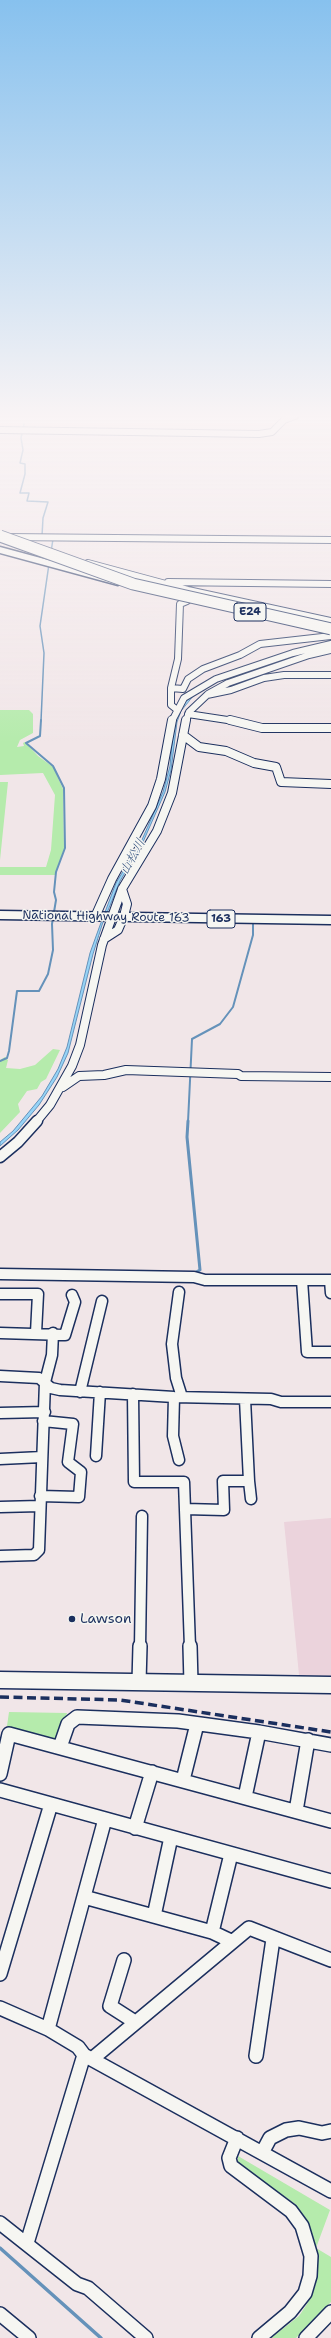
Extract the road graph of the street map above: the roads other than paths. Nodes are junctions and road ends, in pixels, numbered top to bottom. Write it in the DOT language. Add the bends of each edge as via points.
graph roads {
  1 [pos="0,532"];
  2 [pos="0,537"];
  3 [pos="15,537"];
  4 [pos="331,540"];
  5 [pos="0,551"];
  6 [pos="156,582"];
  7 [pos="331,584"];
  8 [pos="188,590"];
  9 [pos="168,594"];
  10 [pos="179,599"];
  11 [pos="186,601"];
  12 [pos="280,610"];
  13 [pos="273,620"];
  14 [pos="331,622"];
  15 [pos="331,629"];
  16 [pos="331,634"];
  17 [pos="331,644"];
  18 [pos="331,650"];
  19 [pos="259,664"];
  20 [pos="266,673"];
  21 [pos="331,676"];
  22 [pos="172,688"];
  23 [pos="176,709"];
  24 [pos="188,714"];
  25 [pos="331,728"];
  26 [pos="170,730"];
  27 [pos="183,733"];
  28 [pos="331,784"];
  29 [pos="122,889"];
  30 [pos="0,916"];
  31 [pos="96,917"];
  32 [pos="117,917"];
  33 [pos="331,920"];
  34 [pos="331,1077"];
  35 [pos="61,1087"];
  36 [pos="0,1157"];
  37 [pos="0,1274"];
  38 [pos="302,1280"];
  39 [pos="330,1280"];
  40 [pos="179,1292"];
  41 [pos="331,1293"];
  42 [pos="0,1294"];
  43 [pos="72,1295"];
  44 [pos="102,1302"];
  45 [pos="0,1333"];
  46 [pos="36,1333"];
  47 [pos="53,1333"];
  48 [pos="331,1352"];
  49 [pos="0,1376"];
  50 [pos="45,1382"];
  51 [pos="80,1392"];
  52 [pos="100,1392"];
  53 [pos="133,1394"];
  54 [pos="178,1397"];
  55 [pos="245,1399"];
  56 [pos="331,1402"];
  57 [pos="0,1412"];
  58 [pos="44,1416"];
  59 [pos="96,1456"];
  60 [pos="42,1458"];
  61 [pos="0,1459"];
  62 [pos="179,1460"];
  63 [pos="249,1481"];
  64 [pos="251,1499"];
  65 [pos="40,1501"];
  66 [pos="0,1507"];
  67 [pos="185,1509"];
  68 [pos="142,1516"];
  69 [pos="0,1556"];
  70 [pos="0,1680"];
  71 [pos="139,1682"];
  72 [pos="191,1683"];
  73 [pos="331,1685"];
  74 [pos="197,1724"];
  75 [pos="259,1732"];
  76 [pos="308,1740"];
  77 [pos="331,1745"];
  78 [pos="60,1747"];
  79 [pos="152,1772"];
  80 [pos="0,1774"];
  81 [pos="183,1780"];
  82 [pos="0,1790"];
  83 [pos="245,1797"];
  84 [pos="51,1804"];
  85 [pos="296,1812"];
  86 [pos="105,1819"];
  87 [pos="331,1821"];
  88 [pos="135,1828"];
  89 [pos="171,1837"];
  90 [pos="231,1854"];
  91 [pos="331,1881"];
  92 [pos="84,1897"];
  93 [pos="154,1916"];
  94 [pos="212,1932"];
  95 [pos="273,1939"];
  96 [pos="231,1941"];
  97 [pos="124,1960"];
  98 [pos="331,1960"];
  99 [pos="0,1974"];
  100 [pos="0,2008"];
  101 [pos="135,2022"];
  102 [pos="48,2029"];
  103 [pos="256,2056"];
  104 [pos="88,2057"];
  105 [pos="331,2131"];
  106 [pos="237,2138"];
  107 [pos="262,2153"];
  108 [pos="331,2192"];
  109 [pos="0,2223"];
  110 [pos="27,2243"];
  111 [pos="331,2312"];
  112 [pos="0,2314"];
  113 [pos="29,2338"];
  114 [pos="146,2338"];
  115 [pos="259,2338"];
  116 [pos="306,2338"];
  1 -- 3 [label="street"];
  2 -- 3 [label="street"];
  2 -- 9 [label="highway, E24, bridge" via="122,581"];
  3 -- 4 [label="street"];
  3 -- 6 [label="street" via="80,560"];
  5 -- 9 [label="highway, E24, bridge"];
  5 -- 10 [label="street"];
  6 -- 7 [label="street"];
  6 -- 8 [label="street"];
  8 -- 10 [label="street"];
  8 -- 12 [label="street"];
  9 -- 15 [label="highway, E24, bridge"];
  10 -- 11 [label="street"];
  11 -- 13 [label="street"];
  11 -- 22 [label="street" via="180,604 178,659"];
  12 -- 13 [label="street"];
  12 -- 14 [label="street"];
  13 -- 16 [label="street"];
  16 -- 22 [label="street" via="256,646 203,669 188,680 183,689"];
  17 -- 19 [label="street" via="312,647"];
  18 -- 20 [label="street" via="310,655"];
  19 -- 20 [label="street"];
  19 -- 23 [label="street" via="216,679 195,690 184,698"];
  20 -- 21 [label="street"];
  20 -- 24 [label="street" via="222,693 207,694"];
  22 -- 23 [label="street" via="171,705"];
  23 -- 26 [label="street"];
  24 -- 25 [label="street" via="221,718 262,728"];
  24 -- 27 [label="street"];
  26 -- 27 [label="street"];
  26 -- 31 [label="street" via="161,779 152,806 112,879"];
  27 -- 28 [label="street" via="199,747 226,751 254,763 276,767 281,782"];
  27 -- 29 [label="street" via="172,793 157,831"];
  29 -- 32 [label="street"];
  29 -- 32 [label="street" via="127,904"];
  30 -- 31 [label="highway, National Highway Route 163 / 163"];
  31 -- 32 [label="highway, National Highway Route 163 / 163"];
  32 -- 33 [label="highway, National Highway Route 163 / 163"];
  32 -- 35 [label="street" via="104,939 80,1045"];
  34 -- 35 [label="street" via="126,1070 104,1075 83,1075"];
  35 -- 36 [label="street" via="36,1123"];
  37 -- 38 [label="street"];
  38 -- 39 [label="street"];
  38 -- 48 [label="street" via="307,1352"];
  39 -- 41 [label="street"];
  40 -- 54 [label="street" via="172,1344"];
  42 -- 46 [label="street" via="38,1294"];
  43 -- 47 [label="street" via="75,1302 65,1334"];
  44 -- 51 [label="street"];
  45 -- 46 [label="street"];
  46 -- 47 [label="street"];
  47 -- 50 [label="street" via="52,1355"];
  49 -- 50 [label="street" via="39,1378"];
  50 -- 51 [label="street" via="51,1388"];
  50 -- 58 [label="street"];
  51 -- 52 [label="street"];
  52 -- 53 [label="street"];
  52 -- 59 [label="street"];
  53 -- 54 [label="street"];
  53 -- 67 [label="street" via="134,1482 184,1482"];
  54 -- 55 [label="street"];
  54 -- 62 [label="street" via="173,1436"];
  55 -- 56 [label="street"];
  55 -- 63 [label="street"];
  57 -- 58 [label="street"];
  58 -- 60 [label="street"];
  58 -- 65 [label="street" via="73,1424 68,1462 81,1472 79,1497"];
  60 -- 61 [label="street"];
  60 -- 65 [label="street"];
  63 -- 64 [label="street"];
  63 -- 67 [label="street" via="223,1482 224,1510"];
  65 -- 66 [label="street"];
  65 -- 69 [label="street" via="39,1550 34,1555"];
  67 -- 72 [label="street"];
  68 -- 71 [label="street"];
  70 -- 71 [label="street"];
  71 -- 72 [label="street"];
  72 -- 73 [label="street"];
  74 -- 75 [label="street"];
  74 -- 78 [label="street" via="76,1717 68,1724"];
  74 -- 81 [label="street"];
  75 -- 76 [label="street"];
  75 -- 83 [label="street"];
  76 -- 77 [label="street"];
  76 -- 85 [label="street"];
  78 -- 79 [label="street"];
  78 -- 80 [label="street" via="9,1734"];
  79 -- 81 [label="street"];
  79 -- 88 [label="street"];
  81 -- 83 [label="street"];
  82 -- 84 [label="street"];
  83 -- 85 [label="street"];
  84 -- 86 [label="street"];
  84 -- 99 [label="street"];
  85 -- 87 [label="street"];
  86 -- 88 [label="street"];
  86 -- 92 [label="street"];
  88 -- 89 [label="street"];
  89 -- 90 [label="street"];
  89 -- 93 [label="street"];
  90 -- 91 [label="street"];
  90 -- 94 [label="street"];
  92 -- 93 [label="street"];
  92 -- 102 [label="street"];
  93 -- 94 [label="street"];
  94 -- 96 [label="street"];
  95 -- 96 [label="street" via="249,1928"];
  95 -- 98 [label="street"];
  95 -- 103 [label="street"];
  96 -- 101 [label="street"];
  97 -- 101 [label="street" via="110,2006"];
  100 -- 102 [label="street"];
  101 -- 104 [label="street"];
  102 -- 104 [label="street" via="78,2047"];
  104 -- 106 [label="street"];
  104 -- 110 [label="street"];
  105 -- 107 [label="street" via="322,2133 299,2128 286,2130 270,2138"];
  106 -- 107 [label="street"];
  106 -- 115 [label="street" via="229,2158 231,2166 291,2211 304,2231 311,2256 310,2276 305,2293 290,2312"];
  107 -- 108 [label="street"];
  109 -- 110 [label="street"];
  110 -- 114 [label="street" via="76,2284 88,2288"];
  111 -- 116 [label="street"];
  112 -- 113 [label="street"];
}
